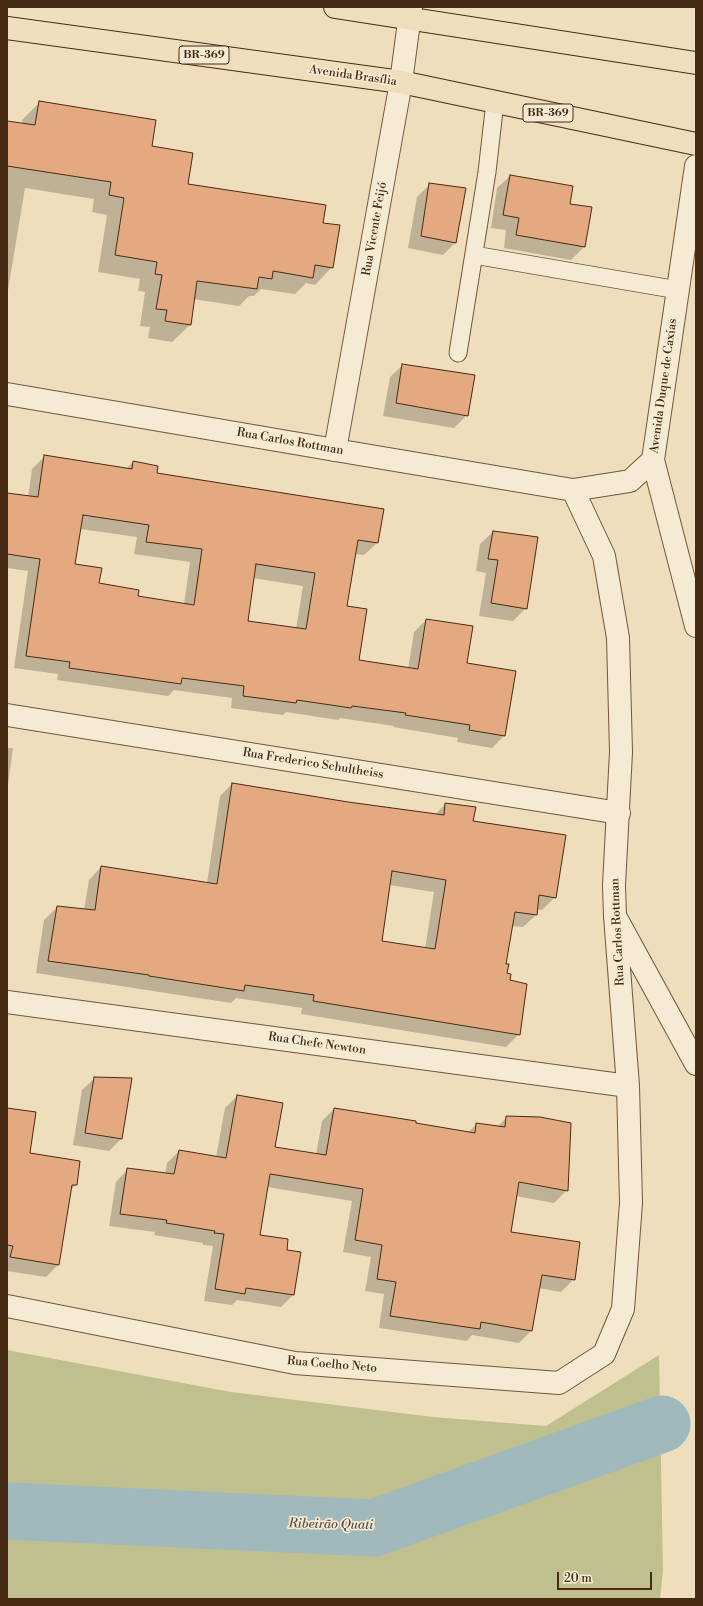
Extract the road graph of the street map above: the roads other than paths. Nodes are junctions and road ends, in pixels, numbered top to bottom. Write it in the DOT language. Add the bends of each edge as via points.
graph roads {
  1 [pos="335,7"];
  2 [pos="410,13"];
  3 [pos="7,28"];
  4 [pos="696,63"];
  5 [pos="400,82"];
  6 [pos="496,102"];
  7 [pos="696,144"];
  8 [pos="696,166"];
  9 [pos="693,212"];
  10 [pos="474,255"];
  11 [pos="678,290"];
  12 [pos="458,353"];
  13 [pos="7,394"];
  14 [pos="335,450"];
  15 [pos="653,460"];
  16 [pos="573,490"];
  17 [pos="696,626"];
  18 [pos="7,715"];
  19 [pos="619,813"];
  20 [pos="615,916"];
  21 [pos="7,1002"];
  22 [pos="696,1064"];
  23 [pos="628,1086"];
  24 [pos="7,1306"];
  25 [pos="623,1309"];
  1 -- 2 [label="highway"];
  2 -- 4 [label="highway"];
  2 -- 5 [label="street, Rua Vicente Feijó"];
  3 -- 5 [label="highway, Avenida Brasília / BR-369"];
  5 -- 6 [label="highway, Avenida Brasília / BR-369"];
  5 -- 14 [label="street, Rua Vicente Feijó"];
  6 -- 7 [label="highway, Avenida Brasília / BR-369"];
  6 -- 10 [label="lane"];
  8 -- 9 [label="street, Avenida Duque de Caxias"];
  9 -- 11 [label="street, Avenida Duque de Caxias"];
  10 -- 11 [label="lane"];
  10 -- 12 [label="lane"];
  11 -- 15 [label="street, Avenida Duque de Caxias"];
  13 -- 14 [label="street, Rua Carlos Rottman"];
  14 -- 16 [label="street, Rua Carlos Rottman"];
  15 -- 16 [label="street, Rua Carlos Rottman" via="630,481"];
  15 -- 17 [label="street, Avenida Duque de Caxias"];
  16 -- 19 [label="street, Rua Carlos Rottman" via="604,556 618,638 621,752"];
  18 -- 19 [label="street, Rua Frederico Schultheiss"];
  19 -- 20 [label="street, Rua Carlos Rottman" via="614,885"];
  20 -- 22 [label="street"];
  20 -- 23 [label="street, Rua Carlos Rottman"];
  21 -- 23 [label="street, Rua Chefe Newton"];
  23 -- 25 [label="street, Rua Carlos Rottman" via="630,1203"];
  24 -- 25 [label="street, Rua Coelho Neto" via="295,1364 559,1383 604,1354"];
}
